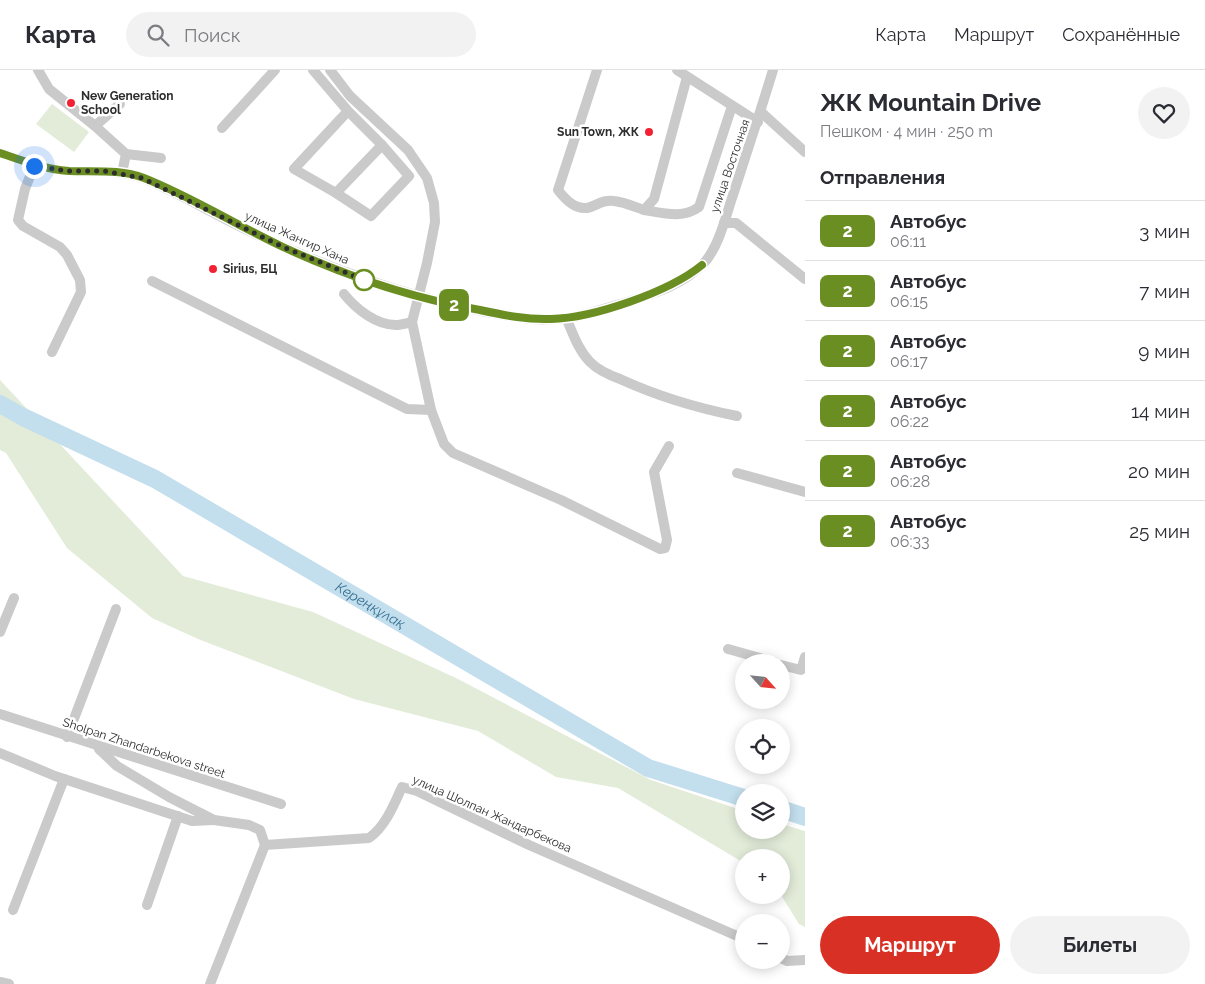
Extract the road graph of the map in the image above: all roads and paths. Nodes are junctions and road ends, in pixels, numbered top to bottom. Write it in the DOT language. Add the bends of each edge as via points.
graph roads {
  1 [pos="38,70"];
  2 [pos="275,70"];
  3 [pos="313,70"];
  4 [pos="330,70"];
  5 [pos="597,70"];
  6 [pos="677,70"];
  7 [pos="773,70"];
  8 [pos="688,77"];
  9 [pos="120,104"];
  10 [pos="732,106"];
  11 [pos="348,112"];
  12 [pos="759,117"];
  13 [pos="95,126"];
  14 [pos="222,128"];
  15 [pos="382,145"];
  16 [pos="805,152"];
  17 [pos="0,153"];
  18 [pos="126,154"];
  19 [pos="162,158"];
  20 [pos="34,166"];
  21 [pos="122,173"];
  22 [pos="336,193"];
  23 [pos="644,210"];
  24 [pos="724,223"];
  25 [pos="702,265"];
  26 [pos="805,279"];
  27 [pos="152,281"];
  28 [pos="344,294"];
  29 [pos="419,298"];
  30 [pos="566,318"];
  31 [pos="412,322"];
  32 [pos="52,352"];
  33 [pos="431,410"];
  34 [pos="737,416"];
  35 [pos="668,446"];
  36 [pos="737,473"];
  37 [pos="805,492"];
  38 [pos="14,598"];
  39 [pos="116,609"];
  40 [pos="0,632"];
  41 [pos="728,649"];
  42 [pos="746,654"];
  43 [pos="805,657"];
  44 [pos="790,667"];
  45 [pos="0,714"];
  46 [pos="68,737"];
  47 [pos="96,746"];
  48 [pos="0,753"];
  49 [pos="64,779"];
  50 [pos="281,804"];
  51 [pos="178,816"];
  52 [pos="214,820"];
  53 [pos="264,845"];
  54 [pos="147,905"];
  55 [pos="13,910"];
  56 [pos="735,936"];
  57 [pos="805,960"];
  58 [pos="790,961"];
  59 [pos="0,982"];
  60 [pos="9,984"];
  61 [pos="210,984"];
  1 -- 13 [label="street" via="49,89"];
  2 -- 14 [label="street"];
  3 -- 11 [label="street"];
  4 -- 29 [label="street" via="350,96 408,150 427,178 434,203 434,222"];
  5 -- 23 [label="street" via="558,190 575,206 588,208 601,201 614,201"];
  6 -- 8 [label="street"];
  7 -- 12 [label="street, улица Восточная"];
  8 -- 10 [label="street"];
  8 -- 23 [label="street" via="654,199"];
  9 -- 13 [label="street"];
  10 -- 12 [label="street"];
  10 -- 23 [label="street" via="699,207 691,213 676,215"];
  11 -- 15 [label="street"];
  11 -- 22 [label="street" via="294,169"];
  12 -- 16 [label="street"];
  12 -- 24 [label="street, улица Восточная"];
  13 -- 18 [label="street"];
  15 -- 22 [label="street"];
  15 -- 22 [label="street" via="409,176 372,216"];
  17 -- 20 [label="street, улица Жангир Хана"];
  18 -- 19 [label="street"];
  18 -- 21 [label="street"];
  20 -- 21 [label="street, улица Жангир Хана"];
  20 -- 32 [label="street" via="18,220 60,247 68,255 80,280 81,292"];
  21 -- 29 [label="street, улица Жангир Хана" via="142,178 315,261"];
  24 -- 25 [label="street, улица Восточная"];
  24 -- 26 [label="street" via="736,223"];
  25 -- 30 [label="street, улица Жангир Хана" via="674,284 650,294"];
  27 -- 33 [label="street" via="407,409"];
  28 -- 31 [label="street" via="373,318 396,325"];
  29 -- 30 [label="street, улица Жангир Хана" via="510,316 551,320"];
  29 -- 31 [label="street"];
  30 -- 34 [label="street" via="579,348 592,364 605,373 663,397"];
  31 -- 33 [label="street"];
  33 -- 35 [label="street" via="444,444 453,453 561,500 660,549 665,548 667,540 654,472"];
  36 -- 37 [label="street"];
  38 -- 40 [label="street"];
  39 -- 46 [label="street"];
  41 -- 42 [label="street"];
  43 -- 44 [label="street" via="801,670"];
  45 -- 46 [label="street, Sholpan Zhandarbekova street"];
  46 -- 47 [label="street, Sholpan Zhandarbekova street"];
  47 -- 50 [label="street, Sholpan Zhandarbekova street"];
  47 -- 52 [label="street" via="117,766"];
  48 -- 49 [label="street"];
  49 -- 51 [label="street"];
  49 -- 55 [label="street"];
  51 -- 52 [label="street" via="192,821"];
  51 -- 54 [label="street"];
  52 -- 53 [label="street" via="249,825 260,830"];
  53 -- 56 [label="street, улица Шолпан Жандарбекова" via="369,838 385,821 402,788 417,791 529,845"];
  53 -- 61 [label="street"];
  57 -- 58 [label="street"];
  59 -- 60 [label="street"];
}
